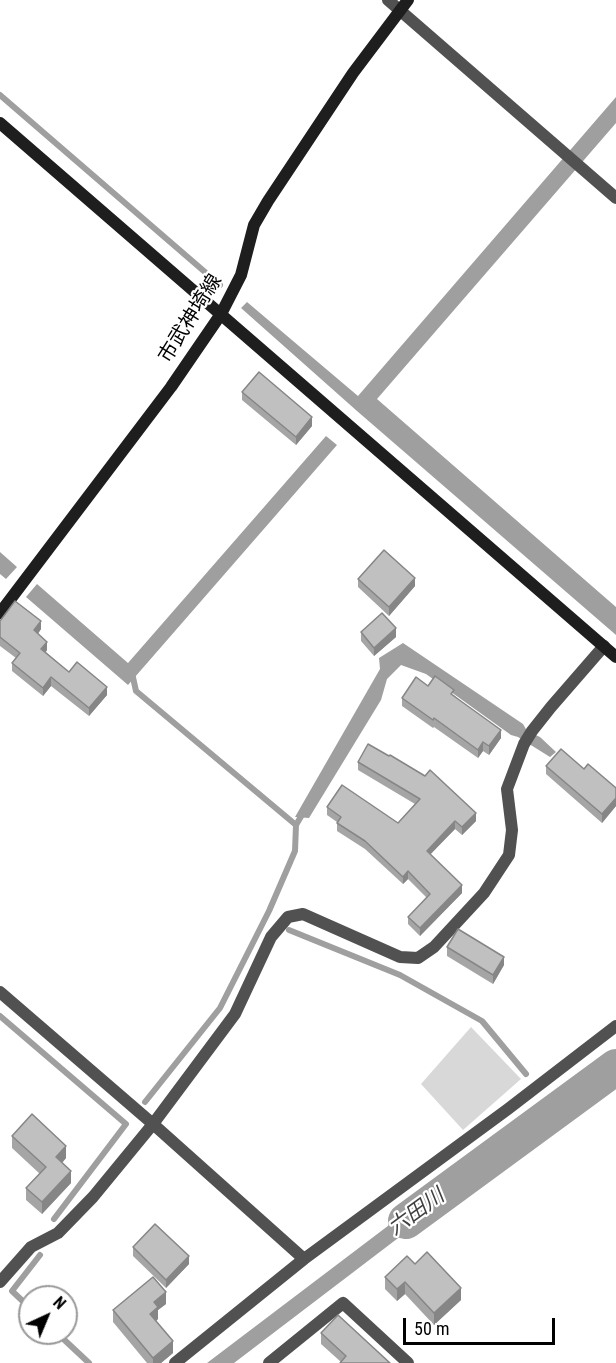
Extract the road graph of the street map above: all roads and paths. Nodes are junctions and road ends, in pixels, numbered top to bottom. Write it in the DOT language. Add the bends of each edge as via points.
graph roads {
  1 [pos="388,0"];
  2 [pos="404,5"];
  3 [pos="0,123"];
  4 [pos="616,198"];
  5 [pos="220,314"];
  6 [pos="0,612"];
  7 [pos="604,646"];
  8 [pos="616,657"];
  9 [pos="0,992"];
  10 [pos="616,1026"];
  11 [pos="153,1124"];
  12 [pos="304,1259"];
  13 [pos="0,1282"];
  14 [pos="175,1363"];
  15 [pos="269,1363"];
  16 [pos="408,1363"];
  1 -- 2 [label="street"];
  2 -- 4 [label="street"];
  2 -- 5 [label="street, 市武神埼線" via="268,201 254,225 241,275"];
  3 -- 5 [label="street"];
  5 -- 6 [label="street, 市武神埼線" via="171,387"];
  5 -- 7 [label="street"];
  7 -- 8 [label="street"];
  7 -- 11 [label="street" via="524,744 507,789 512,830 509,855 484,893 434,947 418,958 400,957 303,914 288,917 271,937 235,1014"];
  9 -- 11 [label="street"];
  10 -- 12 [label="street"];
  11 -- 12 [label="street"];
  11 -- 13 [label="street" via="93,1197 58,1233 31,1247"];
  12 -- 14 [label="street"];
  15 -- 16 [label="street" via="343,1303"];
}
